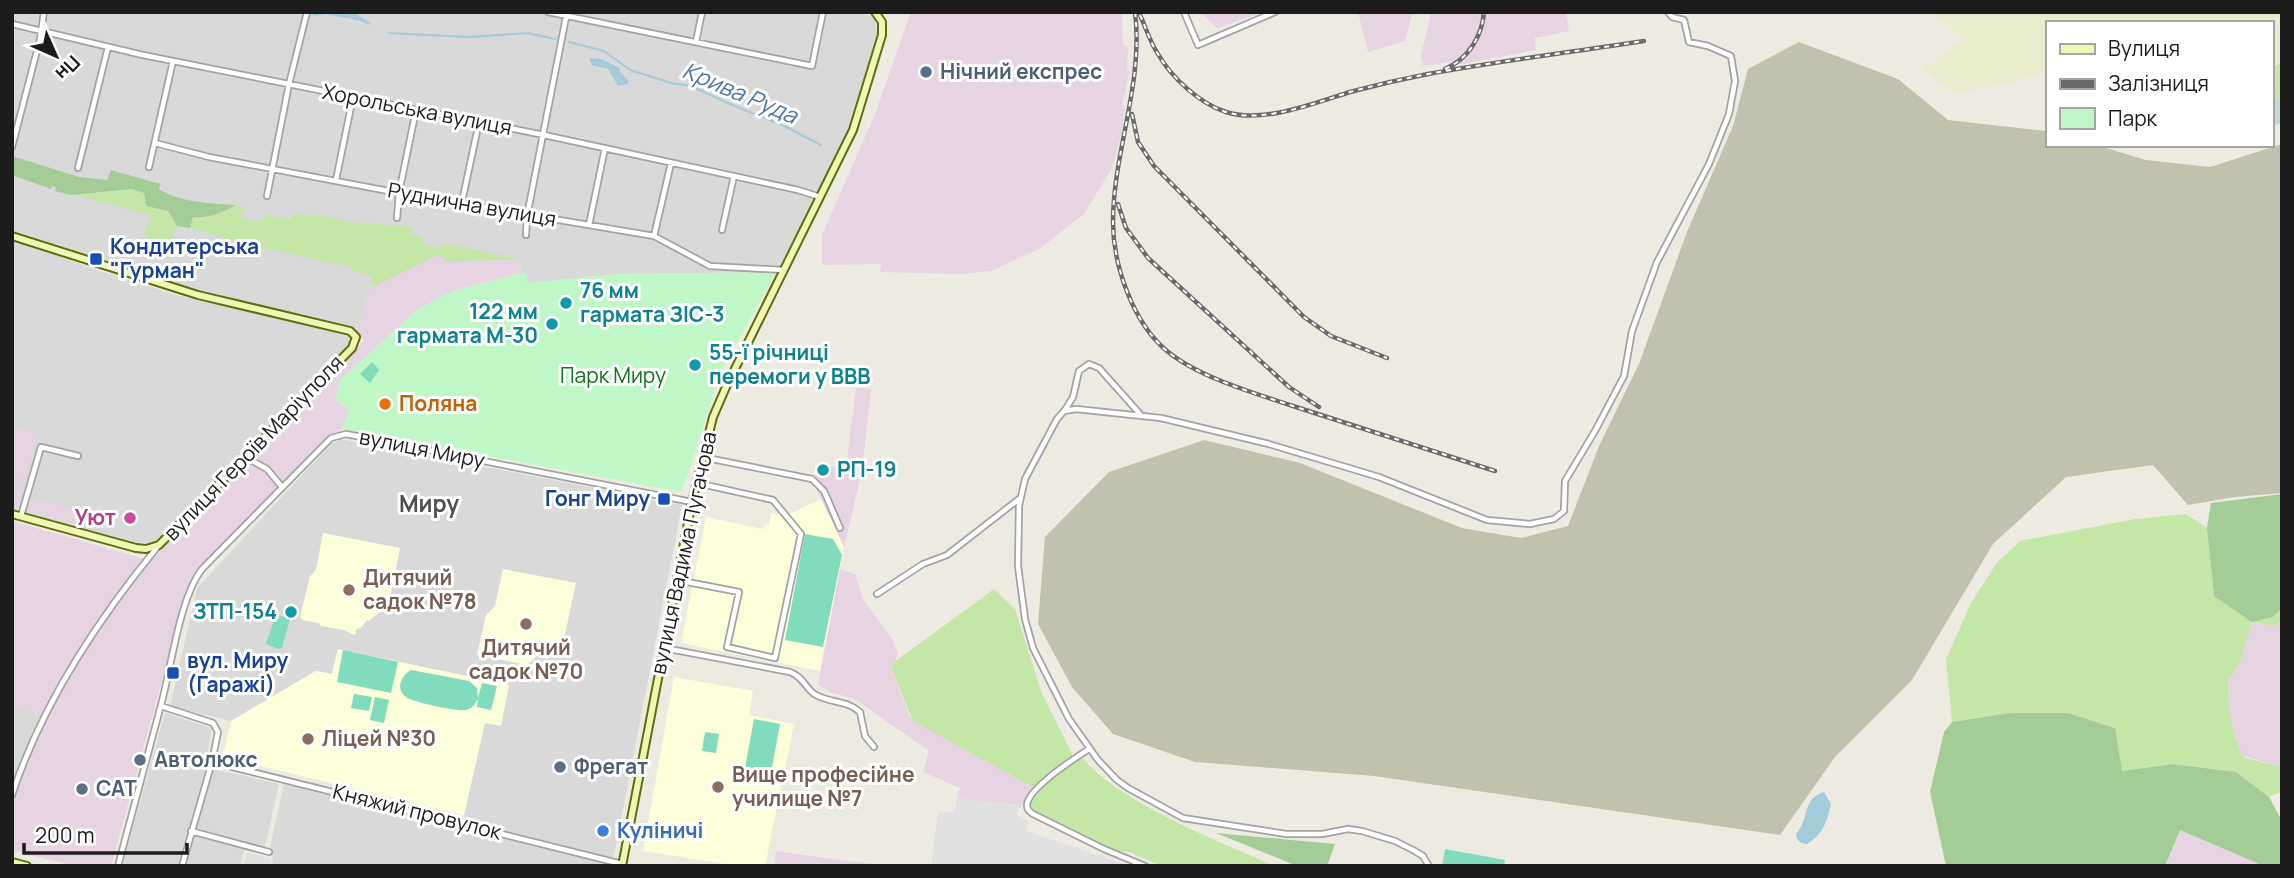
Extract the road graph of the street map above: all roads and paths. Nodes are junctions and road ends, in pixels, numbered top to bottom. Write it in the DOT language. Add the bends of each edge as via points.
graph roads {
  1 [pos="44,12"];
  2 [pos="307,12"];
  3 [pos="548,12"];
  4 [pos="702,12"];
  5 [pos="822,12"];
  6 [pos="875,12"];
  7 [pos="1184,12"];
  8 [pos="1275,12"];
  9 [pos="567,14"];
  10 [pos="1670,15"];
  11 [pos="12,24"];
  12 [pos="42,32"];
  13 [pos="696,42"];
  14 [pos="108,47"];
  15 [pos="173,61"];
  16 [pos="289,84"];
  17 [pos="353,97"];
  18 [pos="416,110"];
  19 [pos="479,122"];
  20 [pos="544,135"];
  21 [pos="155,143"];
  22 [pos="12,147"];
  23 [pos="605,148"];
  24 [pos="671,163"];
  25 [pos="149,167"];
  26 [pos="272,167"];
  27 [pos="78,168"];
  28 [pos="734,177"];
  29 [pos="337,180"];
  30 [pos="399,193"];
  31 [pos="267,196"];
  32 [pos="821,198"];
  33 [pos="462,202"];
  34 [pos="527,216"];
  35 [pos="397,218"];
  36 [pos="589,225"];
  37 [pos="722,230"];
  38 [pos="526,235"];
  39 [pos="12,236"];
  40 [pos="654,236"];
  41 [pos="785,270"];
  42 [pos="1064,411"];
  43 [pos="1141,414"];
  44 [pos="78,456"];
  45 [pos="246,457"];
  46 [pos="701,457"];
  47 [pos="695,483"];
  48 [pos="282,487"];
  49 [pos="1020,499"];
  50 [pos="692,502"];
  51 [pos="12,514"];
  52 [pos="21,516"];
  53 [pos="840,528"];
  54 [pos="159,545"];
  55 [pos="677,580"];
  56 [pos="877,594"];
  57 [pos="663,648"];
  58 [pos="161,706"];
  59 [pos="874,747"];
  60 [pos="1089,749"];
  61 [pos="212,762"];
  62 [pos="12,795"];
  63 [pos="191,831"];
  64 [pos="269,852"];
  65 [pos="12,862"];
  66 [pos="622,865"];
  67 [pos="27,866"];
  68 [pos="118,866"];
  69 [pos="182,866"];
  70 [pos="1145,866"];
  71 [pos="1429,866"];
  1 -- 12 [label="street"];
  2 -- 16 [label="street"];
  3 -- 9 [label="street"];
  4 -- 13 [label="street"];
  5 -- 13 [label="street" via="812,66"];
  6 -- 32 [label="street, вулиця Вадима Пугачова" via="881,22 880,42 853,130"];
  7 -- 8 [label="street" via="1198,45"];
  9 -- 13 [label="street"];
  9 -- 20 [label="street"];
  10 -- 43 [label="street" via="1684,20 1689,42 1731,56 1735,81 1729,114 1657,262 1632,331 1624,376 1565,481 1564,511 1554,519 1530,524 1487,520 1379,477 1269,444"];
  11 -- 12 [label="street, Хорольська вулиця"];
  12 -- 14 [label="street, Хорольська вулиця"];
  12 -- 22 [label="street"];
  14 -- 15 [label="street, Хорольська вулиця"];
  14 -- 27 [label="street"];
  15 -- 16 [label="street, Хорольська вулиця"];
  15 -- 21 [label="street"];
  16 -- 17 [label="street, Хорольська вулиця"];
  16 -- 26 [label="street"];
  17 -- 18 [label="street, Хорольська вулиця"];
  17 -- 29 [label="street"];
  18 -- 19 [label="street, Хорольська вулиця"];
  18 -- 30 [label="street"];
  19 -- 20 [label="street, Хорольська вулиця"];
  19 -- 33 [label="street"];
  20 -- 23 [label="street, Хорольська вулиця"];
  20 -- 34 [label="street"];
  21 -- 25 [label="street"];
  21 -- 26 [label="street, Руднична вулиця"];
  23 -- 24 [label="street, Хорольська вулиця"];
  23 -- 36 [label="street"];
  24 -- 28 [label="street, Хорольська вулиця"];
  24 -- 40 [label="street"];
  26 -- 29 [label="street, Руднична вулиця"];
  26 -- 31 [label="street"];
  28 -- 32 [label="street, Хорольська вулиця"];
  28 -- 37 [label="street"];
  29 -- 30 [label="street, Руднична вулиця"];
  30 -- 33 [label="street, Руднична вулиця"];
  30 -- 35 [label="street"];
  32 -- 41 [label="street, вулиця Вадима Пугачова"];
  33 -- 34 [label="street, Руднична вулиця"];
  34 -- 36 [label="street, Руднична вулиця"];
  34 -- 38 [label="street"];
  36 -- 40 [label="street, Руднична вулиця"];
  39 -- 45 [label="street, вулиця Героїв Маріуполя" via="198,295 350,331 355,337 352,348"];
  40 -- 41 [label="street, Руднична вулиця" via="710,266"];
  41 -- 46 [label="street, вулиця Вадима Пугачова" via="719,401"];
  42 -- 43 [label="street"];
  42 -- 43 [label="street" via="1073,397 1079,371 1089,364 1100,368"];
  42 -- 49 [label="street" via="1029,470"];
  44 -- 52 [label="street" via="41,447"];
  45 -- 48 [label="street"];
  45 -- 54 [label="street, вулиця Героїв Маріуполя"];
  46 -- 47 [label="street, вулиця Вадима Пугачова"];
  46 -- 53 [label="street" via="812,479 824,491"];
  47 -- 50 [label="street, вулиця Вадима Пугачова"];
  47 -- 55 [label="street" via="773,500 801,534 775,658 727,647 739,592"];
  48 -- 50 [label="street, вулиця Миру" via="331,438 346,434"];
  48 -- 58 [label="street, вулиця Миру" via="194,580"];
  49 -- 56 [label="street" via="947,555 923,564"];
  49 -- 60 [label="street" via="1018,566 1027,628 1053,689"];
  50 -- 55 [label="street, вулиця Вадима Пугачова"];
  51 -- 52 [label="street, вулиця Героїв Маріуполя"];
  52 -- 54 [label="street, вулиця Героїв Маріуполя" via="136,548"];
  54 -- 62 [label="street" via="62,683"];
  55 -- 57 [label="street, вулиця Вадима Пугачова"];
  57 -- 59 [label="street" via="799,676 817,696 860,712 865,736"];
  57 -- 66 [label="street, вулиця Вадима Пугачова"];
  58 -- 61 [label="street" via="213,723 218,732"];
  58 -- 68 [label="street, вулиця Миру"];
  60 -- 70 [label="street" via="1037,788 1027,804 1029,811"];
  60 -- 71 [label="street" via="1117,780 1184,818 1286,834 1362,831 1413,850"];
  61 -- 63 [label="street"];
  61 -- 66 [label="street, Княжий провулок"];
  63 -- 64 [label="street"];
  63 -- 69 [label="street"];
  65 -- 67 [label="street"];
}
